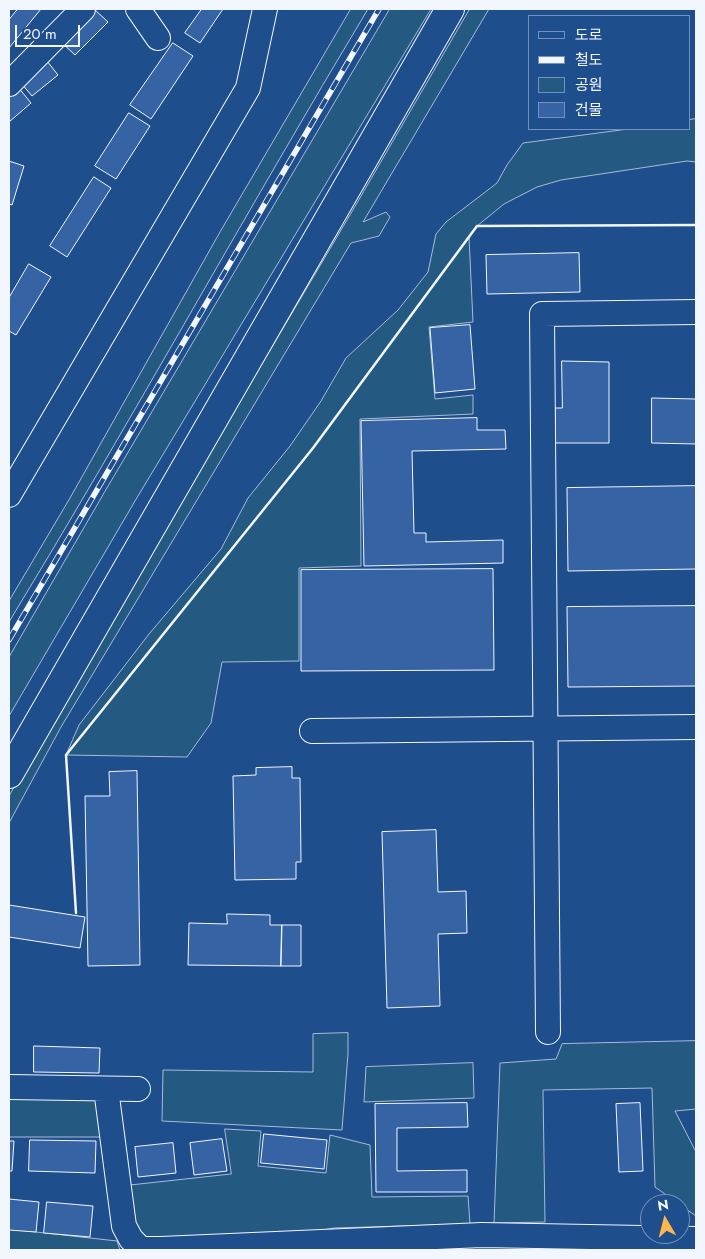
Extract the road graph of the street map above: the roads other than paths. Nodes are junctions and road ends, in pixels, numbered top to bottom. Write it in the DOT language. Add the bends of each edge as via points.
graph roads {
  1 [pos="83,9"];
  2 [pos="138,9"];
  3 [pos="265,9"];
  4 [pos="450,9"];
  5 [pos="158,38"];
  6 [pos="9,84"];
  7 [pos="696,312"];
  8 [pos="9,495"];
  9 [pos="696,727"];
  10 [pos="546,728"];
  11 [pos="312,731"];
  12 [pos="9,774"];
  13 [pos="548,1032"];
  14 [pos="9,1087"];
  15 [pos="106,1089"];
  16 [pos="138,1089"];
  17 [pos="696,1239"];
  18 [pos="141,1249"];
  1 -- 6 [label="street"];
  2 -- 5 [label="street"];
  3 -- 8 [label="street" via="248,88"];
  4 -- 12 [label="main road"];
  7 -- 10 [label="street" via="542,314"];
  9 -- 10 [label="street"];
  10 -- 11 [label="street"];
  10 -- 13 [label="street"];
  14 -- 15 [label="street"];
  15 -- 16 [label="street"];
  15 -- 18 [label="street" via="124,1226"];
  17 -- 18 [label="street" via="482,1235"];
}
